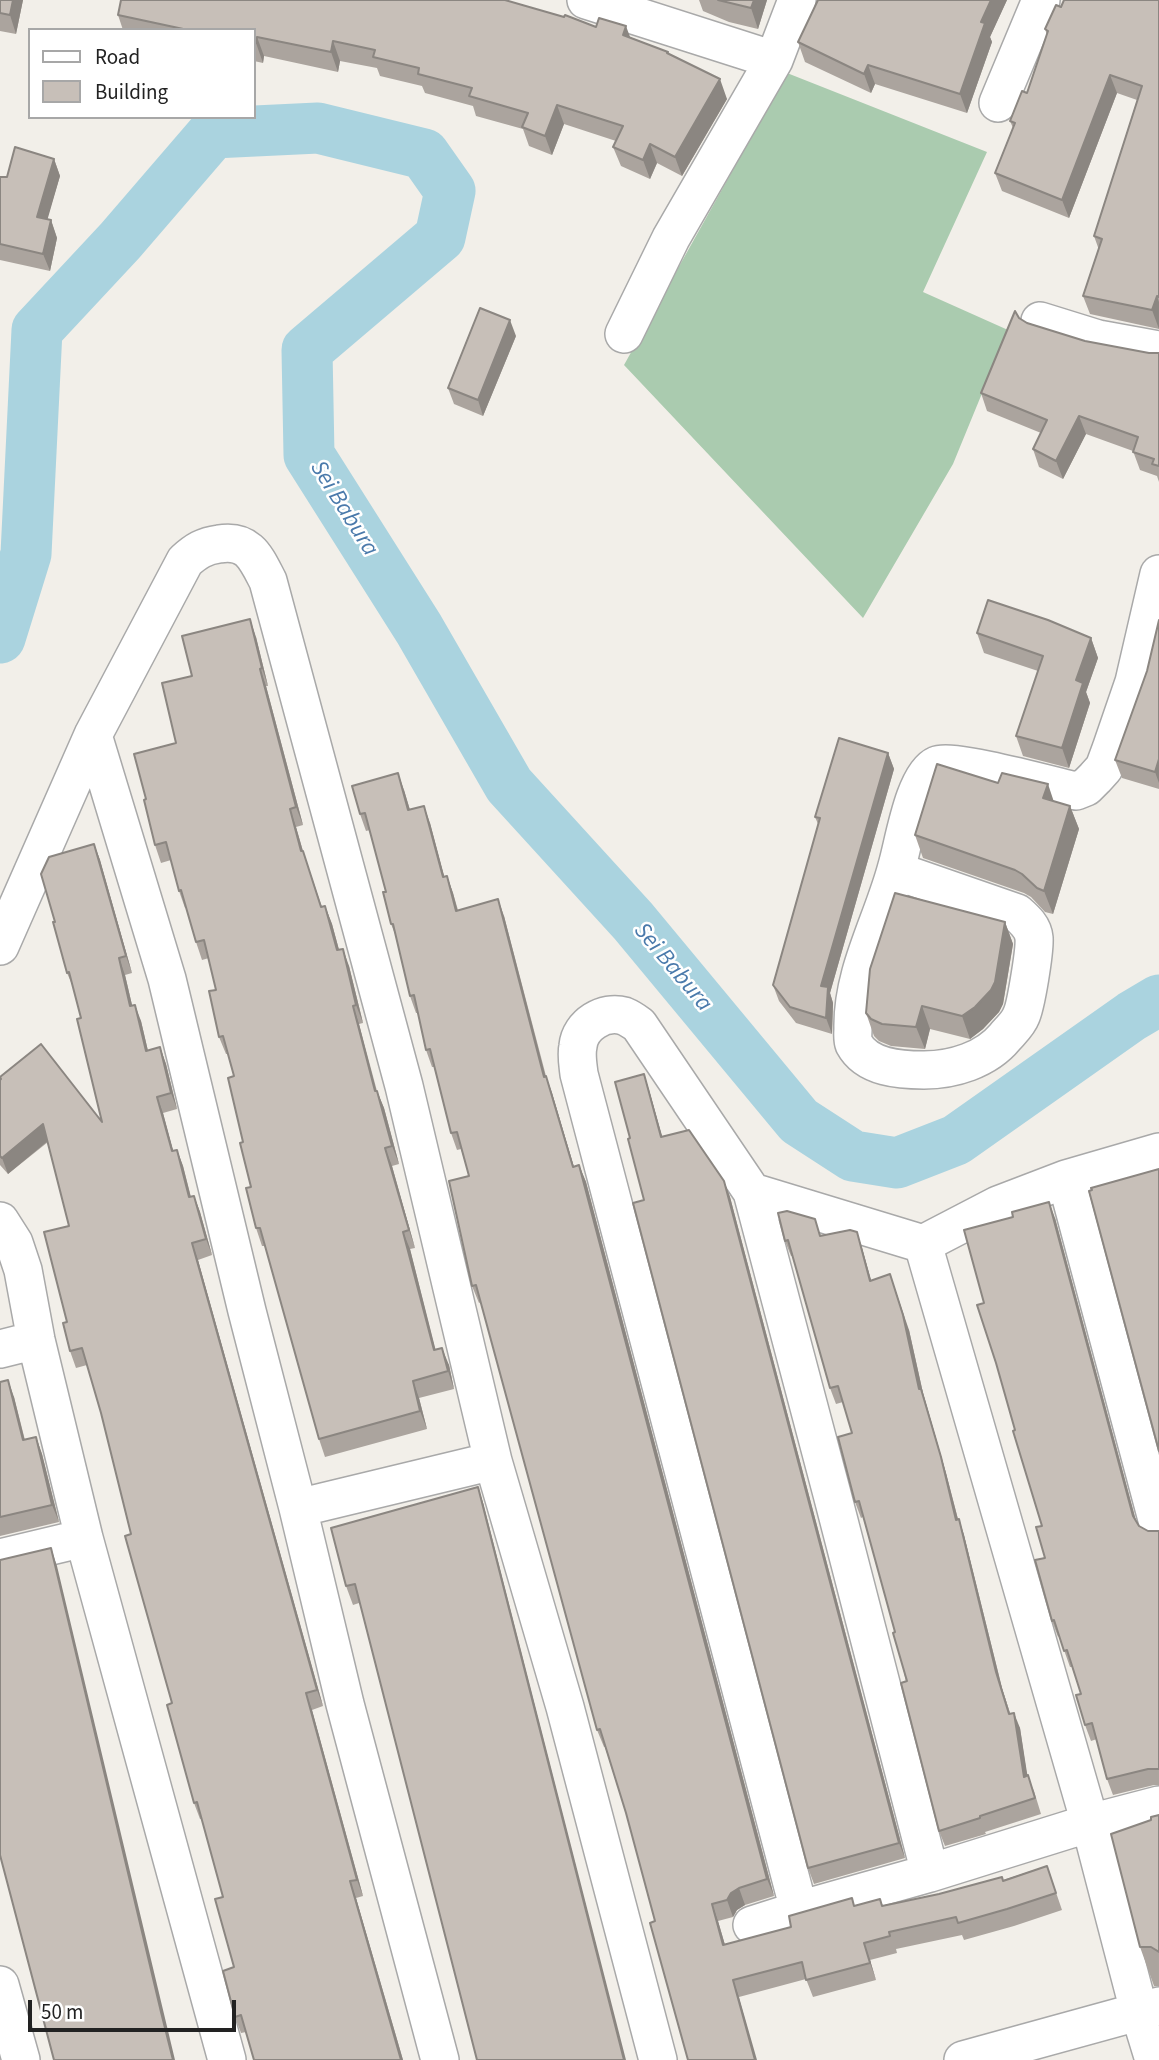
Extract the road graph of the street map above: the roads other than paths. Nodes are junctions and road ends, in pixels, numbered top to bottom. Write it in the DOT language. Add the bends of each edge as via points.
graph roads {
  1 [pos="586,0"];
  2 [pos="797,0"];
  3 [pos="1041,0"];
  4 [pos="774,60"];
  5 [pos="998,103"];
  6 [pos="1040,320"];
  7 [pos="624,334"];
  8 [pos="1159,350"];
  9 [pos="1159,574"];
  10 [pos="93,735"];
  11 [pos="896,871"];
  12 [pos="0,946"];
  13 [pos="1159,1152"];
  14 [pos="1066,1179"];
  15 [pos="752,1192"];
  16 [pos="0,1221"];
  17 [pos="923,1244"];
  18 [pos="36,1339"];
  19 [pos="0,1349"];
  20 [pos="493,1461"];
  21 [pos="299,1508"];
  22 [pos="1159,1527"];
  23 [pos="84,1538"];
  24 [pos="0,1558"];
  25 [pos="1159,1805"];
  26 [pos="1090,1824"];
  27 [pos="930,1873"];
  28 [pos="799,1910"];
  29 [pos="752,1925"];
  30 [pos="0,1985"];
  31 [pos="1149,2009"];
  32 [pos="21,2060"];
  33 [pos="227,2060"];
  34 [pos="440,2060"];
  35 [pos="658,2060"];
  36 [pos="963,2060"];
  37 [pos="1156,2060"];
  1 -- 4 [label="street"];
  2 -- 4 [label="street"];
  3 -- 5 [label="street"];
  4 -- 7 [label="street" via="671,238"];
  6 -- 8 [label="street" via="1098,340"];
  9 -- 11 [label="street" via="1134,682 1104,768 1076,791 968,766 937,764 917,790"];
  10 -- 12 [label="street"];
  10 -- 20 [label="street" via="185,561 199,548 228,542 248,550 268,581 401,1073"];
  10 -- 21 [label="street" via="167,979"];
  11 -- 11 [label="street" via="858,987 853,1042 868,1060 902,1070 943,1070 993,1049 1021,1018 1034,938 1028,922 1017,913"];
  13 -- 14 [label="street"];
  14 -- 17 [label="street" via="998,1205"];
  14 -- 22 [label="street"];
  15 -- 17 [label="street"];
  15 -- 27 [label="street"];
  15 -- 28 [label="street" via="639,1025 624,1016 612,1016 597,1018 585,1029 578,1044 579,1074"];
  16 -- 18 [label="street" via="23,1270"];
  17 -- 26 [label="street"];
  18 -- 19 [label="street"];
  18 -- 23 [label="street"];
  20 -- 21 [label="street"];
  20 -- 35 [label="street" via="565,1707"];
  21 -- 34 [label="street" via="345,1704"];
  23 -- 24 [label="street"];
  23 -- 33 [label="street"];
  25 -- 26 [label="street"];
  26 -- 27 [label="street"];
  26 -- 31 [label="street"];
  27 -- 28 [label="street"];
  28 -- 29 [label="street"];
  30 -- 32 [label="street"];
  31 -- 36 [label="street"];
  31 -- 37 [label="street"];
}
